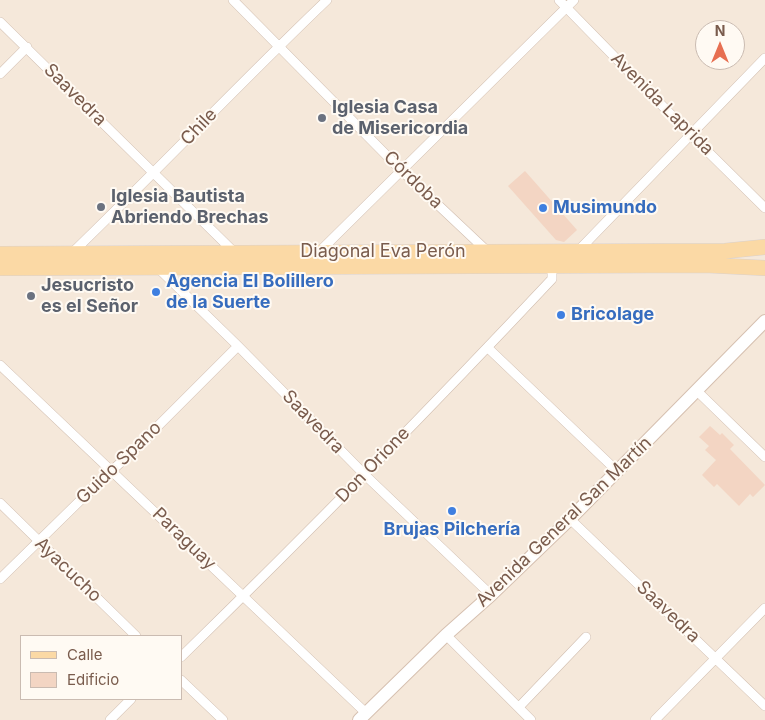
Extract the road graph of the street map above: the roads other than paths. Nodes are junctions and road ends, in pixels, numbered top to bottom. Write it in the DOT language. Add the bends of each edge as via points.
graph roads {
  1 [pos="233,0"];
  2 [pos="327,0"];
  3 [pos="559,0"];
  4 [pos="574,0"];
  5 [pos="567,8"];
  6 [pos="0,22"];
  7 [pos="278,46"];
  8 [pos="27,47"];
  9 [pos="765,58"];
  10 [pos="0,74"];
  11 [pos="690,134"];
  12 [pos="401,170"];
  13 [pos="154,173"];
  14 [pos="765,208"];
  15 [pos="765,248"];
  16 [pos="578,251"];
  17 [pos="319,252"];
  18 [pos="488,252"];
  19 [pos="235,253"];
  20 [pos="0,254"];
  21 [pos="71,254"];
  22 [pos="552,265"];
  23 [pos="0,268"];
  24 [pos="158,268"];
  25 [pos="765,268"];
  26 [pos="765,321"];
  27 [pos="238,346"];
  28 [pos="488,348"];
  29 [pos="0,365"];
  30 [pos="697,391"];
  31 [pos="765,457"];
  32 [pos="112,470"];
  33 [pos="617,471"];
  34 [pos="365,475"];
  35 [pos="0,503"];
  36 [pos="570,519"];
  37 [pos="38,541"];
  38 [pos="0,579"];
  39 [pos="491,595"];
  40 [pos="244,596"];
  41 [pos="765,608"];
  42 [pos="135,635"];
  43 [pos="446,635"];
  44 [pos="586,637"];
  45 [pos="182,656"];
  46 [pos="716,658"];
  47 [pos="182,681"];
  48 [pos="130,700"];
  49 [pos="765,706"];
  50 [pos="519,707"];
  51 [pos="363,717"];
  52 [pos="110,720"];
  53 [pos="222,720"];
  54 [pos="531,720"];
  55 [pos="655,720"];
  1 -- 7 [label="street, Córdoba"];
  2 -- 7 [label="street, Chile"];
  3 -- 5 [label="street, Avenida Laprida"];
  4 -- 5 [label="street"];
  5 -- 11 [label="street, Avenida Laprida"];
  5 -- 12 [label="street"];
  6 -- 8 [label="street, Saavedra"];
  7 -- 12 [label="street, Córdoba"];
  7 -- 13 [label="street, Chile"];
  8 -- 10 [label="street"];
  8 -- 13 [label="street, Saavedra"];
  9 -- 11 [label="street"];
  11 -- 14 [label="street, Avenida Laprida"];
  11 -- 16 [label="street"];
  12 -- 17 [label="street"];
  12 -- 18 [label="street, Córdoba"];
  13 -- 19 [label="street, Saavedra"];
  13 -- 21 [label="street, Chile"];
  15 -- 16 [label="main road, Diagonal Eva Perón"];
  16 -- 18 [label="main road, Diagonal Eva Perón"];
  17 -- 18 [label="main road, Diagonal Eva Perón"];
  17 -- 19 [label="main road, Diagonal Eva Perón"];
  19 -- 21 [label="main road, Diagonal Eva Perón"];
  20 -- 21 [label="main road, Diagonal Eva Perón"];
  22 -- 24 [label="main road, Diagonal Eva Perón"];
  22 -- 25 [label="main road, Diagonal Eva Perón"];
  22 -- 28 [label="street, Don Orione" via="552,280"];
  23 -- 24 [label="main road, Diagonal Eva Perón"];
  24 -- 27 [label="street, Saavedra"];
  26 -- 30 [label="street, Avenida General San Martín"];
  27 -- 32 [label="street, Guido Spano"];
  27 -- 34 [label="street, Saavedra"];
  28 -- 33 [label="street"];
  28 -- 34 [label="street, Don Orione"];
  29 -- 32 [label="street, Paraguay"];
  30 -- 31 [label="street"];
  30 -- 33 [label="street, Avenida General San Martín"];
  32 -- 37 [label="street, Guido Spano"];
  32 -- 40 [label="street, Paraguay"];
  33 -- 36 [label="street, Avenida General San Martín"];
  34 -- 39 [label="street, Saavedra"];
  34 -- 40 [label="street, Don Orione"];
  35 -- 37 [label="street, Ayacucho"];
  36 -- 39 [label="street, Avenida General San Martín"];
  36 -- 46 [label="street, Saavedra"];
  37 -- 38 [label="street, Guido Spano"];
  37 -- 42 [label="street, Ayacucho"];
  39 -- 43 [label="street, Avenida General San Martín"];
  40 -- 45 [label="street, Don Orione"];
  40 -- 51 [label="street, Paraguay"];
  41 -- 46 [label="street"];
  43 -- 50 [label="street"];
  43 -- 51 [label="street, Avenida General San Martín"];
  44 -- 50 [label="street"];
  46 -- 49 [label="street, Saavedra"];
  46 -- 55 [label="street"];
  47 -- 53 [label="street"];
  48 -- 52 [label="street"];
  50 -- 54 [label="street"];
}
